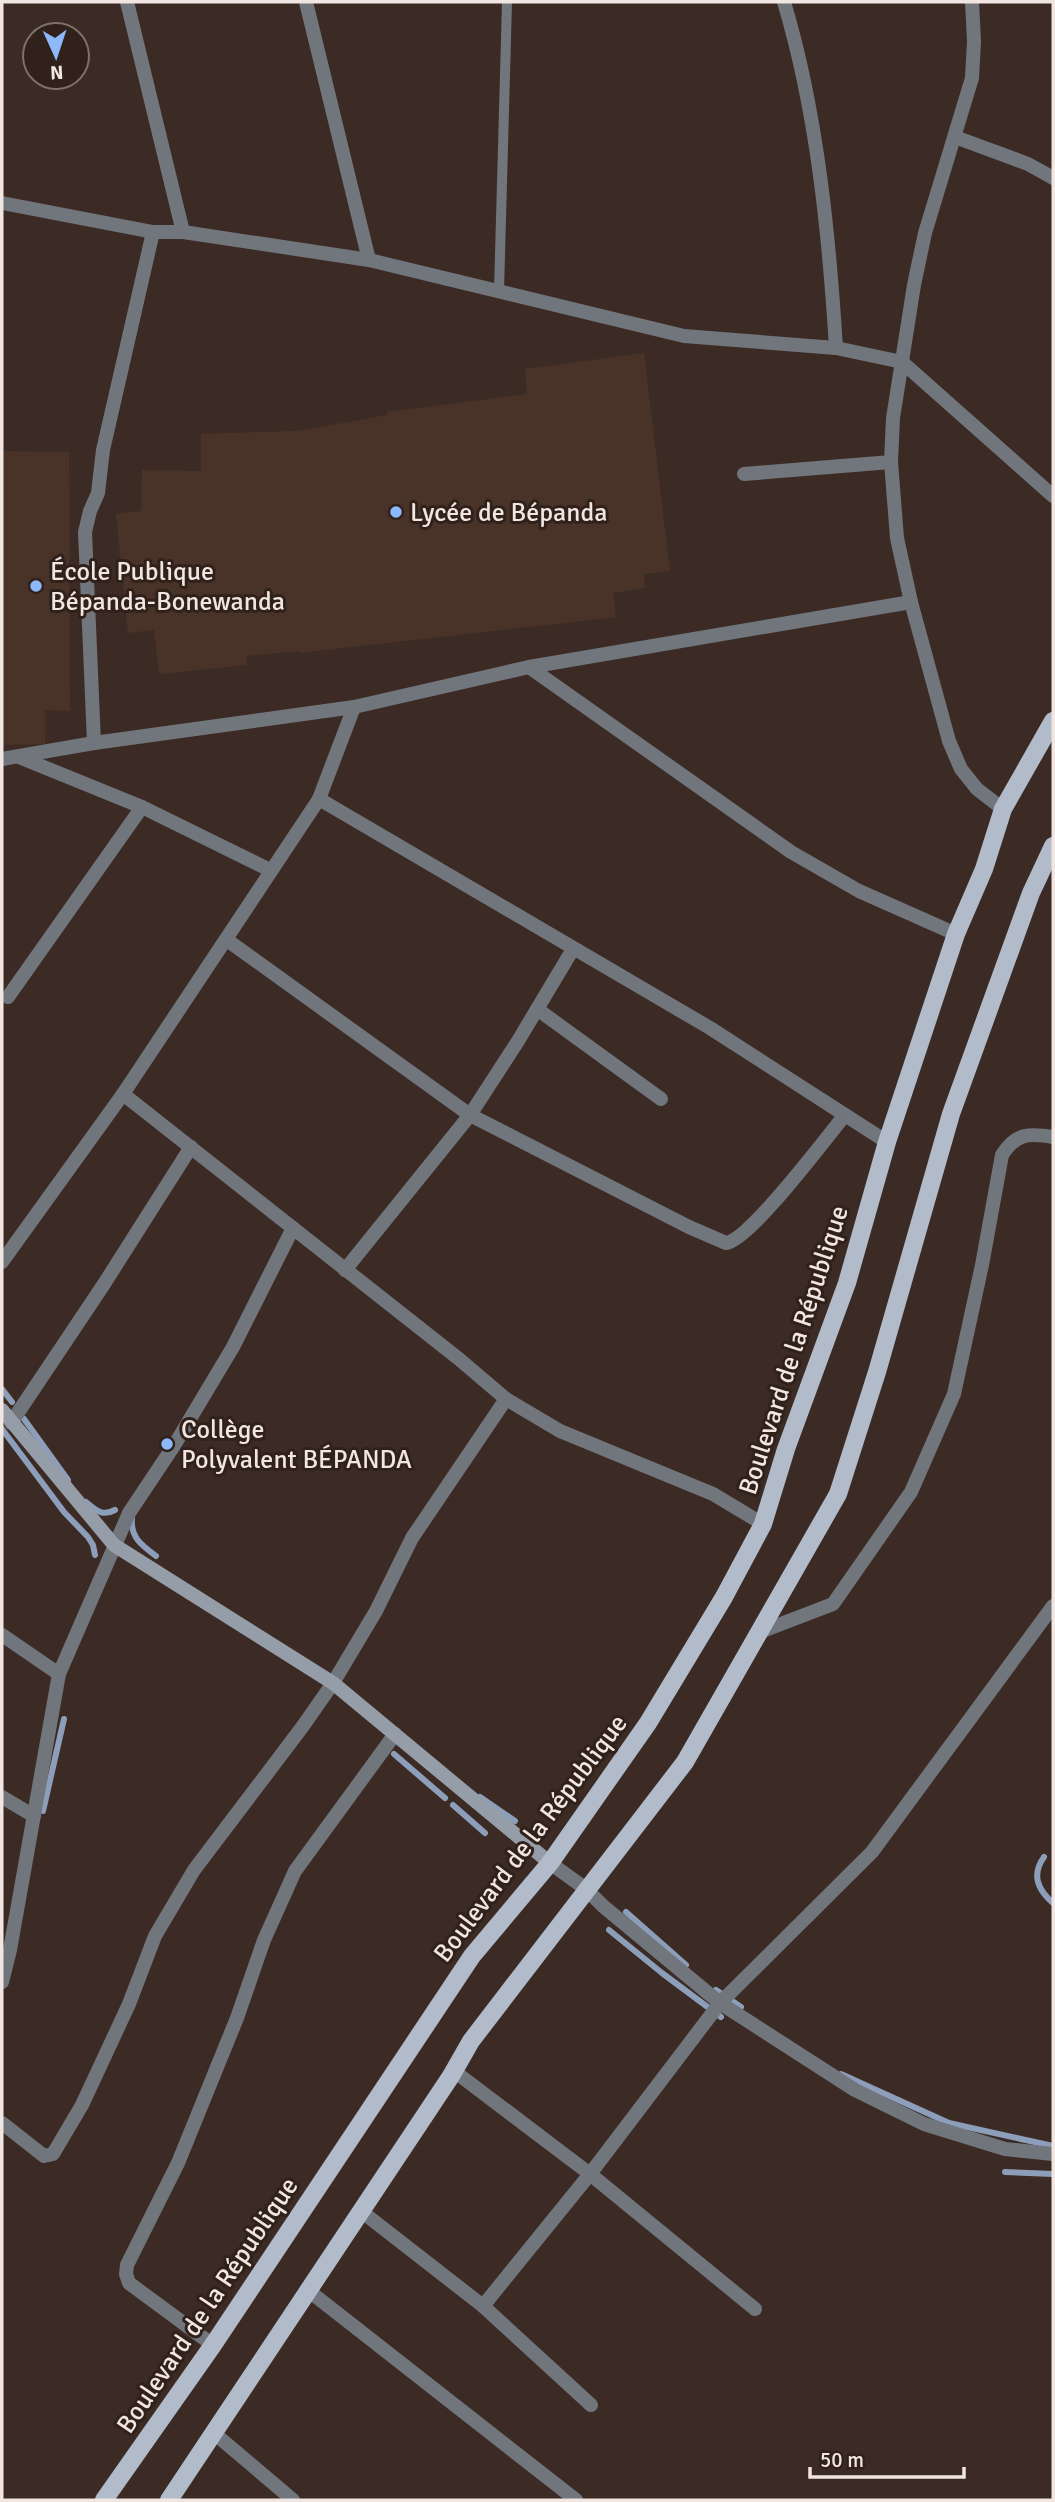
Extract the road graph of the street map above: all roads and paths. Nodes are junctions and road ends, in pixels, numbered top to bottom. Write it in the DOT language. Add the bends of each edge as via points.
graph roads {
  1 [pos="127,2"];
  2 [pos="306,2"];
  3 [pos="507,2"];
  4 [pos="783,2"];
  5 [pos="972,2"];
  6 [pos="955,136"];
  7 [pos="1053,178"];
  8 [pos="2,203"];
  9 [pos="153,232"];
  10 [pos="183,232"];
  11 [pos="369,260"];
  12 [pos="499,291"];
  13 [pos="836,348"];
  14 [pos="902,362"];
  15 [pos="891,462"];
  16 [pos="744,474"];
  17 [pos="1053,496"];
  18 [pos="911,602"];
  19 [pos="529,667"];
  20 [pos="354,707"];
  21 [pos="1053,721"];
  22 [pos="94,743"];
  23 [pos="17,757"];
  24 [pos="2,759"];
  25 [pos="318,799"];
  26 [pos="142,807"];
  27 [pos="1003,809"];
  28 [pos="1053,846"];
  29 [pos="270,870"];
  30 [pos="956,934"];
  31 [pos="226,940"];
  32 [pos="573,949"];
  33 [pos="8,997"];
  34 [pos="537,1009"];
  35 [pos="123,1094"];
  36 [pos="661,1099"];
  37 [pos="470,1115"];
  38 [pos="845,1115"];
  39 [pos="1053,1137"];
  40 [pos="887,1142"];
  41 [pos="191,1147"];
  42 [pos="293,1228"];
  43 [pos="2,1262"];
  44 [pos="345,1270"];
  45 [pos="506,1399"];
  46 [pos="2,1410"];
  47 [pos="10,1423"];
  48 [pos="763,1524"];
  49 [pos="114,1545"];
  50 [pos="1053,1606"];
  51 [pos="760,1632"];
  52 [pos="2,1636"];
  53 [pos="59,1674"];
  54 [pos="333,1683"];
  55 [pos="395,1734"];
  56 [pos="2,1797"];
  57 [pos="34,1816"];
  58 [pos="550,1863"];
  59 [pos="586,1889"];
  60 [pos="6,1948"];
  61 [pos="2,1982"];
  62 [pos="720,2003"];
  63 [pos="454,2071"];
  64 [pos="2,2123"];
  65 [pos="1053,2154"];
  66 [pos="590,2174"];
  67 [pos="361,2211"];
  68 [pos="309,2291"];
  69 [pos="483,2306"];
  70 [pos="755,2309"];
  71 [pos="213,2345"];
  72 [pos="591,2405"];
  73 [pos="215,2434"];
  74 [pos="104,2500"];
  75 [pos="169,2500"];
  76 [pos="293,2500"];
  77 [pos="576,2500"];
  1 -- 10 [label="street"];
  2 -- 11 [label="street"];
  3 -- 12 [label="lane"];
  4 -- 13 [label="street" via="802,74 824,207"];
  5 -- 6 [label="street" via="972,78"];
  6 -- 7 [label="street"];
  6 -- 14 [label="street" via="925,233"];
  8 -- 9 [label="street"];
  9 -- 10 [label="street"];
  9 -- 22 [label="street" via="103,450 99,493 85,532"];
  10 -- 11 [label="street"];
  11 -- 12 [label="street"];
  12 -- 13 [label="street" via="684,335"];
  13 -- 14 [label="street"];
  14 -- 15 [label="street"];
  14 -- 17 [label="street"];
  15 -- 16 [label="street"];
  15 -- 18 [label="street" via="897,538"];
  18 -- 19 [label="street"];
  18 -- 27 [label="street" via="961,769"];
  19 -- 20 [label="street"];
  19 -- 30 [label="street" via="792,852 859,891"];
  20 -- 22 [label="street"];
  20 -- 25 [label="street"];
  21 -- 27 [label="main road, Boulevard de la République"];
  22 -- 23 [label="street"];
  23 -- 24 [label="street"];
  23 -- 26 [label="street"];
  25 -- 29 [label="street"];
  25 -- 32 [label="street"];
  26 -- 29 [label="street"];
  26 -- 33 [label="street"];
  27 -- 30 [label="main road, Boulevard de la République"];
  28 -- 51 [label="main road" via="1031,893 951,1114 838,1494"];
  29 -- 31 [label="street"];
  30 -- 40 [label="main road, Boulevard de la République"];
  31 -- 35 [label="street"];
  31 -- 37 [label="street"];
  32 -- 34 [label="street"];
  32 -- 38 [label="street" via="710,1028"];
  34 -- 36 [label="street"];
  34 -- 37 [label="street"];
  35 -- 41 [label="street"];
  35 -- 43 [label="street"];
  37 -- 38 [label="street" via="729,1243 754,1222"];
  37 -- 44 [label="street"];
  38 -- 40 [label="street"];
  39 -- 51 [label="street" via="1022,1136 1002,1155 954,1394 911,1492 833,1604"];
  40 -- 48 [label="main road, Boulevard de la République" via="846,1283"];
  41 -- 42 [label="street"];
  41 -- 47 [label="street"];
  42 -- 44 [label="street"];
  42 -- 49 [label="street" via="233,1347 129,1513"];
  44 -- 45 [label="street"];
  45 -- 48 [label="street" via="560,1431 713,1494"];
  45 -- 54 [label="street" via="412,1538 370,1623"];
  46 -- 47 [label="street"];
  47 -- 49 [label="street"];
  48 -- 58 [label="main road, Boulevard de la République" via="648,1723"];
  49 -- 53 [label="street"];
  49 -- 54 [label="street"];
  50 -- 62 [label="street" via="872,1852"];
  51 -- 59 [label="main road" via="685,1762"];
  52 -- 53 [label="street"];
  53 -- 57 [label="street"];
  54 -- 55 [label="street"];
  54 -- 64 [label="street" via="194,1870 155,1936 82,2105 53,2154 44,2156"];
  55 -- 58 [label="street"];
  55 -- 71 [label="street" via="295,1871 178,2163 127,2265 130,2283"];
  56 -- 57 [label="street"];
  57 -- 60 [label="street"];
  58 -- 59 [label="street"];
  58 -- 71 [label="main road, Boulevard de la République" via="472,1956"];
  59 -- 62 [label="street"];
  59 -- 63 [label="main road" via="471,2041"];
  60 -- 61 [label="street"];
  62 -- 65 [label="street" via="855,2091 924,2124 1005,2149"];
  62 -- 66 [label="street"];
  63 -- 66 [label="street"];
  63 -- 67 [label="main road"];
  66 -- 69 [label="street"];
  66 -- 70 [label="street"];
  67 -- 68 [label="main road"];
  67 -- 69 [label="street"];
  68 -- 73 [label="main road"];
  68 -- 77 [label="street"];
  69 -- 72 [label="street"];
  71 -- 74 [label="main road, Boulevard de la République"];
  73 -- 75 [label="main road"];
  73 -- 76 [label="street"];
}
